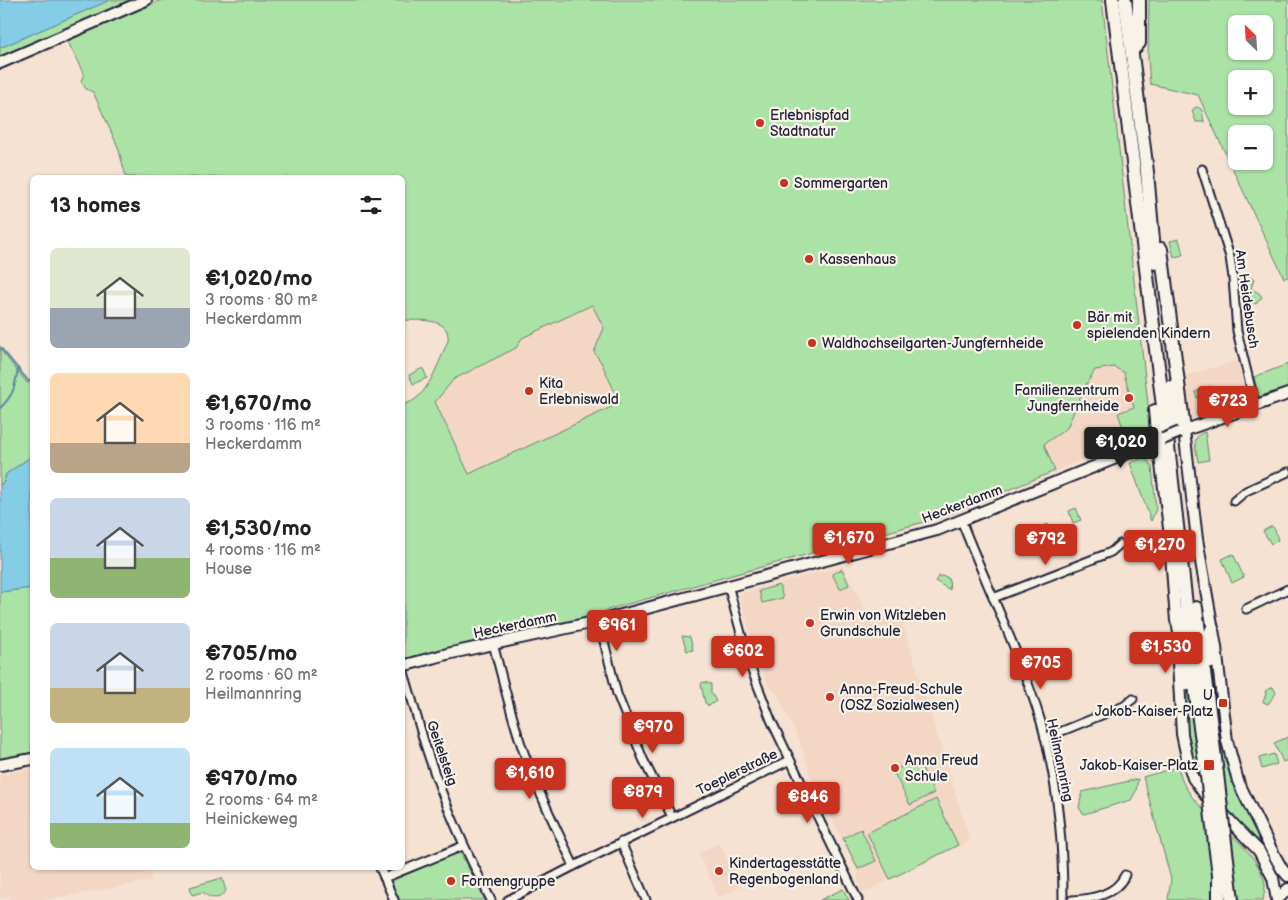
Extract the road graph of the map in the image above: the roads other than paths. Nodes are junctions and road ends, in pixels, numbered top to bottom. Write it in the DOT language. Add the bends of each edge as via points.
graph roads {
  1 [pos="146,0"];
  2 [pos="1112,0"];
  3 [pos="1125,0"];
  4 [pos="1139,0"];
  5 [pos="1132,50"];
  6 [pos="0,63"];
  7 [pos="1202,169"];
  8 [pos="1138,204"];
  9 [pos="1150,219"];
  10 [pos="1288,394"];
  11 [pos="1255,405"];
  12 [pos="1182,431"];
  13 [pos="1160,439"];
  14 [pos="1288,472"];
  15 [pos="1234,501"];
  16 [pos="961,520"];
  17 [pos="1120,544"];
  18 [pos="728,585"];
  19 [pos="1288,589"];
  20 [pos="993,598"];
  21 [pos="1246,609"];
  22 [pos="1177,614"];
  23 [pos="600,621"];
  24 [pos="1212,629"];
  25 [pos="493,644"];
  26 [pos="405,665"];
  27 [pos="405,676"];
  28 [pos="1133,699"];
  29 [pos="1210,711"];
  30 [pos="1198,720"];
  31 [pos="1045,738"];
  32 [pos="30,759"];
  33 [pos="790,760"];
  34 [pos="0,765"];
  35 [pos="1209,770"];
  36 [pos="672,817"];
  37 [pos="621,842"];
  38 [pos="1220,844"];
  39 [pos="463,846"];
  40 [pos="574,866"];
  41 [pos="405,869"];
  42 [pos="381,870"];
  43 [pos="404,870"];
  44 [pos="1125,875"];
  45 [pos="1288,876"];
  46 [pos="384,878"];
  47 [pos="1288,889"];
  48 [pos="521,897"];
  49 [pos="394,900"];
  50 [pos="490,900"];
  51 [pos="508,900"];
  52 [pos="646,900"];
  53 [pos="858,900"];
  54 [pos="1063,900"];
  55 [pos="1072,900"];
  56 [pos="1219,900"];
  57 [pos="1232,900"];
  58 [pos="1277,900"];
  1 -- 6 [label="main road"];
  2 -- 8 [label="highway"];
  3 -- 5 [label="highway"];
  4 -- 5 [label="highway" via="1139,43"];
  5 -- 9 [label="highway"];
  7 -- 11 [label="street, Am Heidebusch" via="1230,257 1237,331"];
  8 -- 13 [label="highway" via="1137,256"];
  8 -- 30 [label="highway" via="1170,455"];
  9 -- 12 [label="highway" via="1157,229 1161,252"];
  9 -- 29 [label="highway"];
  10 -- 11 [label="main road, Heckerdamm"];
  11 -- 12 [label="main road, Heckerdamm"];
  12 -- 13 [label="main road, Heckerdamm, bridge"];
  12 -- 24 [label="main road"];
  13 -- 16 [label="main road, Heckerdamm"];
  13 -- 22 [label="main road"];
  14 -- 15 [label="street" via="1246,491"];
  16 -- 18 [label="main road, Heckerdamm" via="936,530"];
  16 -- 20 [label="street, Heilmannring"];
  17 -- 20 [label="street" via="1111,552"];
  18 -- 23 [label="main road, Heckerdamm"];
  18 -- 33 [label="street" via="749,664"];
  19 -- 21 [label="street"];
  20 -- 31 [label="street, Heilmannring"];
  22 -- 30 [label="highway" via="1188,683"];
  22 -- 58 [label="main road" via="1182,734 1193,778 1259,851 1273,878"];
  23 -- 25 [label="main road, Heckerdamm"];
  23 -- 36 [label="street" via="619,698 643,759"];
  24 -- 29 [label="highway" via="1209,637 1214,688"];
  24 -- 45 [label="main road" via="1232,763 1260,829"];
  25 -- 26 [label="main road, Heckerdamm"];
  25 -- 40 [label="street" via="523,751 538,791"];
  27 -- 39 [label="street, Geitelsteig" via="428,752"];
  28 -- 31 [label="street" via="1117,710"];
  29 -- 35 [label="highway"];
  30 -- 35 [label="highway"];
  31 -- 54 [label="street, Heilmannring" via="1060,829"];
  32 -- 34 [label="main road"];
  33 -- 36 [label="street, Toeplerstraße"];
  33 -- 53 [label="street"];
  35 -- 38 [label="highway, bridge"];
  36 -- 37 [label="street, Toeplerstraße"];
  37 -- 40 [label="street, Toeplerstraße"];
  37 -- 52 [label="street"];
  38 -- 56 [label="highway"];
  38 -- 57 [label="highway"];
  39 -- 41 [label="street"];
  39 -- 50 [label="street, Geitelsteig"];
  40 -- 48 [label="street, Toeplerstraße"];
  42 -- 46 [label="street"];
  43 -- 46 [label="street"];
  44 -- 55 [label="street" via="1122,883 1111,891"];
  46 -- 49 [label="street"];
  47 -- 58 [label="main road"];
  48 -- 51 [label="street, Toeplerstraße"];
}
